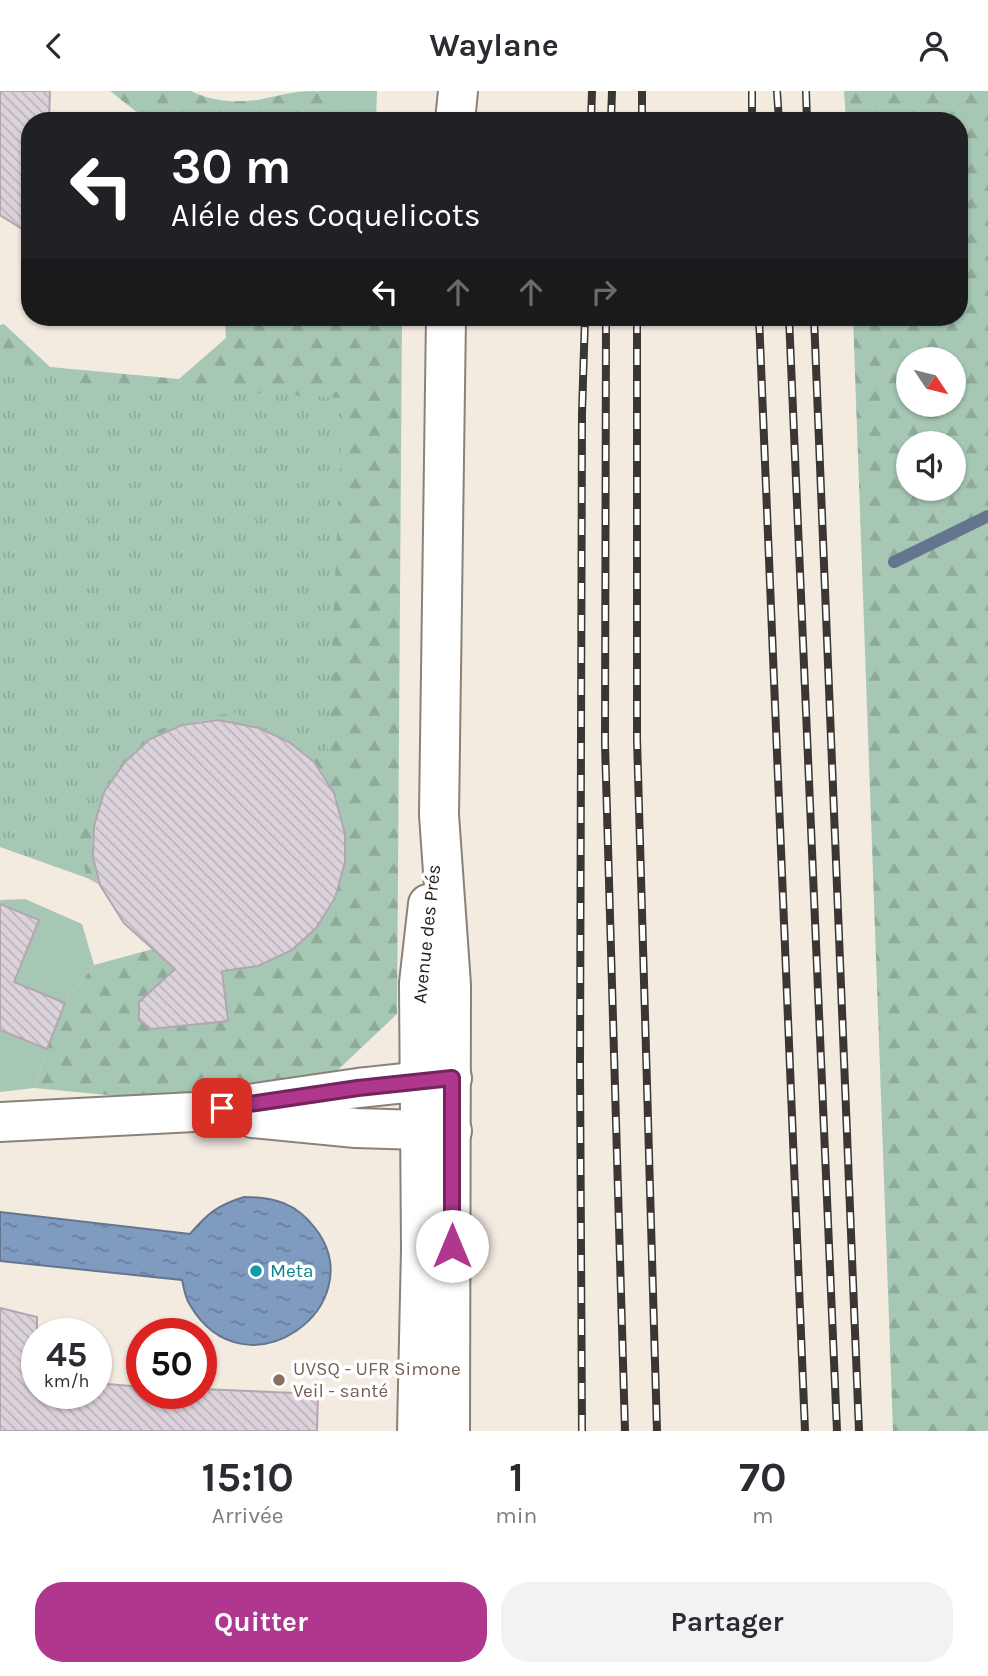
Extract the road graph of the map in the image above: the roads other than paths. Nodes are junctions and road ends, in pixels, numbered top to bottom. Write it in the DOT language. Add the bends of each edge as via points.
graph roads {
  1 [pos="448,91"];
  2 [pos="458,91"];
  3 [pos="449,112"];
  4 [pos="456,112"];
  5 [pos="446,326"];
  6 [pos="436,1079"];
  7 [pos="194,1112"];
  8 [pos="0,1122"];
  9 [pos="436,1131"];
  10 [pos="417,1431"];
  11 [pos="450,1431"];
  1 -- 3 [label="main road"];
  2 -- 4 [label="main road"];
  5 -- 6 [label="main road, Avenue des Prés" via="439,815 419,983"];
  6 -- 7 [label="main road"];
  6 -- 9 [label="main road, Avenue des Prés"];
  7 -- 8 [label="main road"];
  7 -- 9 [label="main road"];
  9 -- 10 [label="main road, Avenue des Prés" via="421,1249"];
  9 -- 11 [label="main road, Avenue des Prés"];
}
